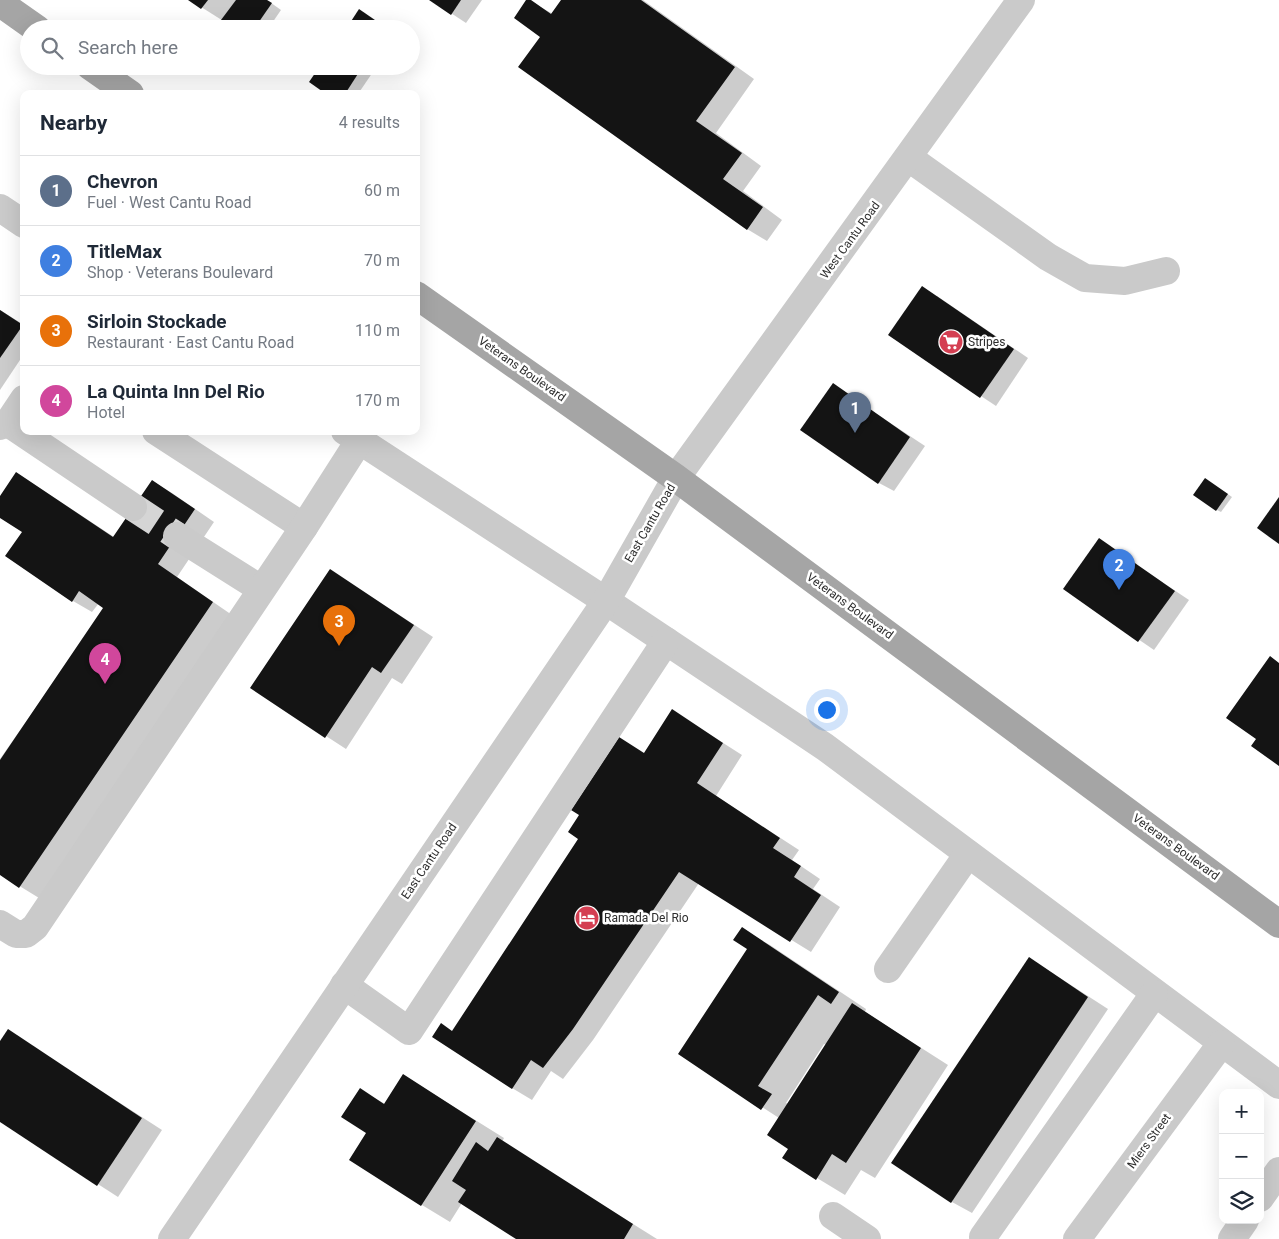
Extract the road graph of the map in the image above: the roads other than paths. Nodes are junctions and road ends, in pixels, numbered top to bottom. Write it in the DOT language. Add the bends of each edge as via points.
graph roads {
  1 [pos="1021,0"];
  2 [pos="0,3"];
  3 [pos="24,20"];
  4 [pos="103,75"];
  5 [pos="124,90"];
  6 [pos="909,158"];
  7 [pos="0,208"];
  8 [pos="20,221"];
  9 [pos="1166,272"];
  10 [pos="420,298"];
  11 [pos="20,403"];
  12 [pos="4,424"];
  13 [pos="20,434"];
  14 [pos="21,435"];
  15 [pos="162,435"];
  16 [pos="352,436"];
  17 [pos="676,478"];
  18 [pos="133,507"];
  19 [pos="304,527"];
  20 [pos="177,536"];
  21 [pos="261,589"];
  22 [pos="606,601"];
  23 [pos="666,641"];
  24 [pos="968,854"];
  25 [pos="0,924"];
  26 [pos="1279,924"];
  27 [pos="888,969"];
  28 [pos="344,985"];
  29 [pos="1154,994"];
  30 [pos="1221,1044"];
  31 [pos="1279,1085"];
  32 [pos="1279,1171"];
  33 [pos="1264,1192"];
  34 [pos="833,1216"];
  35 [pos="1242,1224"];
  36 [pos="983,1237"];
  37 [pos="172,1239"];
  38 [pos="867,1239"];
  39 [pos="1077,1239"];
  40 [pos="1232,1239"];
  1 -- 6 [label="street, West Cantu Road"];
  2 -- 3 [label="main road"];
  4 -- 5 [label="main road"];
  6 -- 9 [label="street" via="1048,257 1085,278 1125,281"];
  6 -- 17 [label="street, West Cantu Road"];
  7 -- 8 [label="street"];
  10 -- 17 [label="main road, Veterans Boulevard"];
  11 -- 12 [label="street"];
  12 -- 13 [label="street"];
  14 -- 18 [label="street"];
  15 -- 19 [label="street"];
  16 -- 19 [label="street"];
  16 -- 22 [label="street"];
  17 -- 22 [label="street, East Cantu Road"];
  17 -- 26 [label="main road, Veterans Boulevard"];
  19 -- 21 [label="street"];
  20 -- 21 [label="street"];
  21 -- 25 [label="street" via="35,927 26,934 16,934"];
  22 -- 23 [label="street"];
  22 -- 28 [label="street, East Cantu Road"];
  23 -- 24 [label="street" via="825,747"];
  23 -- 28 [label="street" via="409,1031"];
  24 -- 27 [label="street"];
  24 -- 29 [label="street"];
  28 -- 37 [label="street, East Cantu Road"];
  29 -- 30 [label="street"];
  29 -- 36 [label="street"];
  30 -- 31 [label="street"];
  30 -- 39 [label="street, Miers Street"];
  32 -- 33 [label="street"];
  34 -- 38 [label="street"];
  35 -- 40 [label="street"];
}
